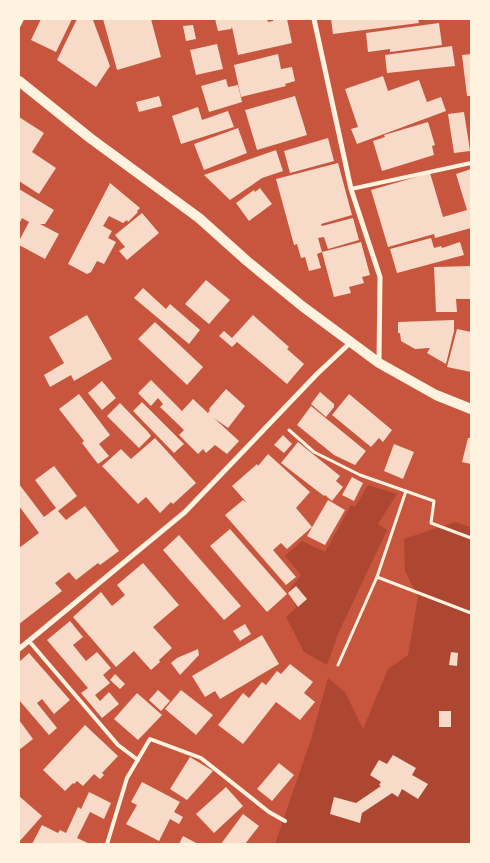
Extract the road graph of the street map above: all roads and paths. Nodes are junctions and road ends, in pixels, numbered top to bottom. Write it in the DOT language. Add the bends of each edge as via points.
graph roads {
  1 [pos="22,19"];
  2 [pos="314,19"];
  3 [pos="19,25"];
  4 [pos="19,80"];
  5 [pos="471,163"];
  6 [pos="351,189"];
  7 [pos="351,342"];
  8 [pos="379,363"];
  9 [pos="471,409"];
  10 [pos="275,418"];
  11 [pos="406,491"];
  12 [pos="471,538"];
  13 [pos="377,577"];
  14 [pos="471,613"];
  15 [pos="29,641"];
  16 [pos="19,649"];
  17 [pos="338,666"];
  18 [pos="138,760"];
  19 [pos="285,821"];
  20 [pos="107,844"];
  1 -- 3 [label="lane"];
  2 -- 6 [label="street"];
  4 -- 7 [label="main road" via="90,138 199,218 288,295"];
  5 -- 6 [label="lane"];
  6 -- 8 [label="street" via="380,277"];
  7 -- 8 [label="main road"];
  7 -- 10 [label="street"];
  8 -- 9 [label="main road"];
  10 -- 11 [label="path" via="314,452 360,475"];
  10 -- 15 [label="street" via="185,512"];
  11 -- 12 [label="path" via="434,501 431,523"];
  11 -- 13 [label="path"];
  13 -- 14 [label="path"];
  13 -- 17 [label="path"];
  15 -- 16 [label="street"];
  15 -- 18 [label="lane" via="118,745"];
  18 -- 19 [label="lane" via="150,738 201,758"];
  18 -- 20 [label="lane" via="127,778"];
}
